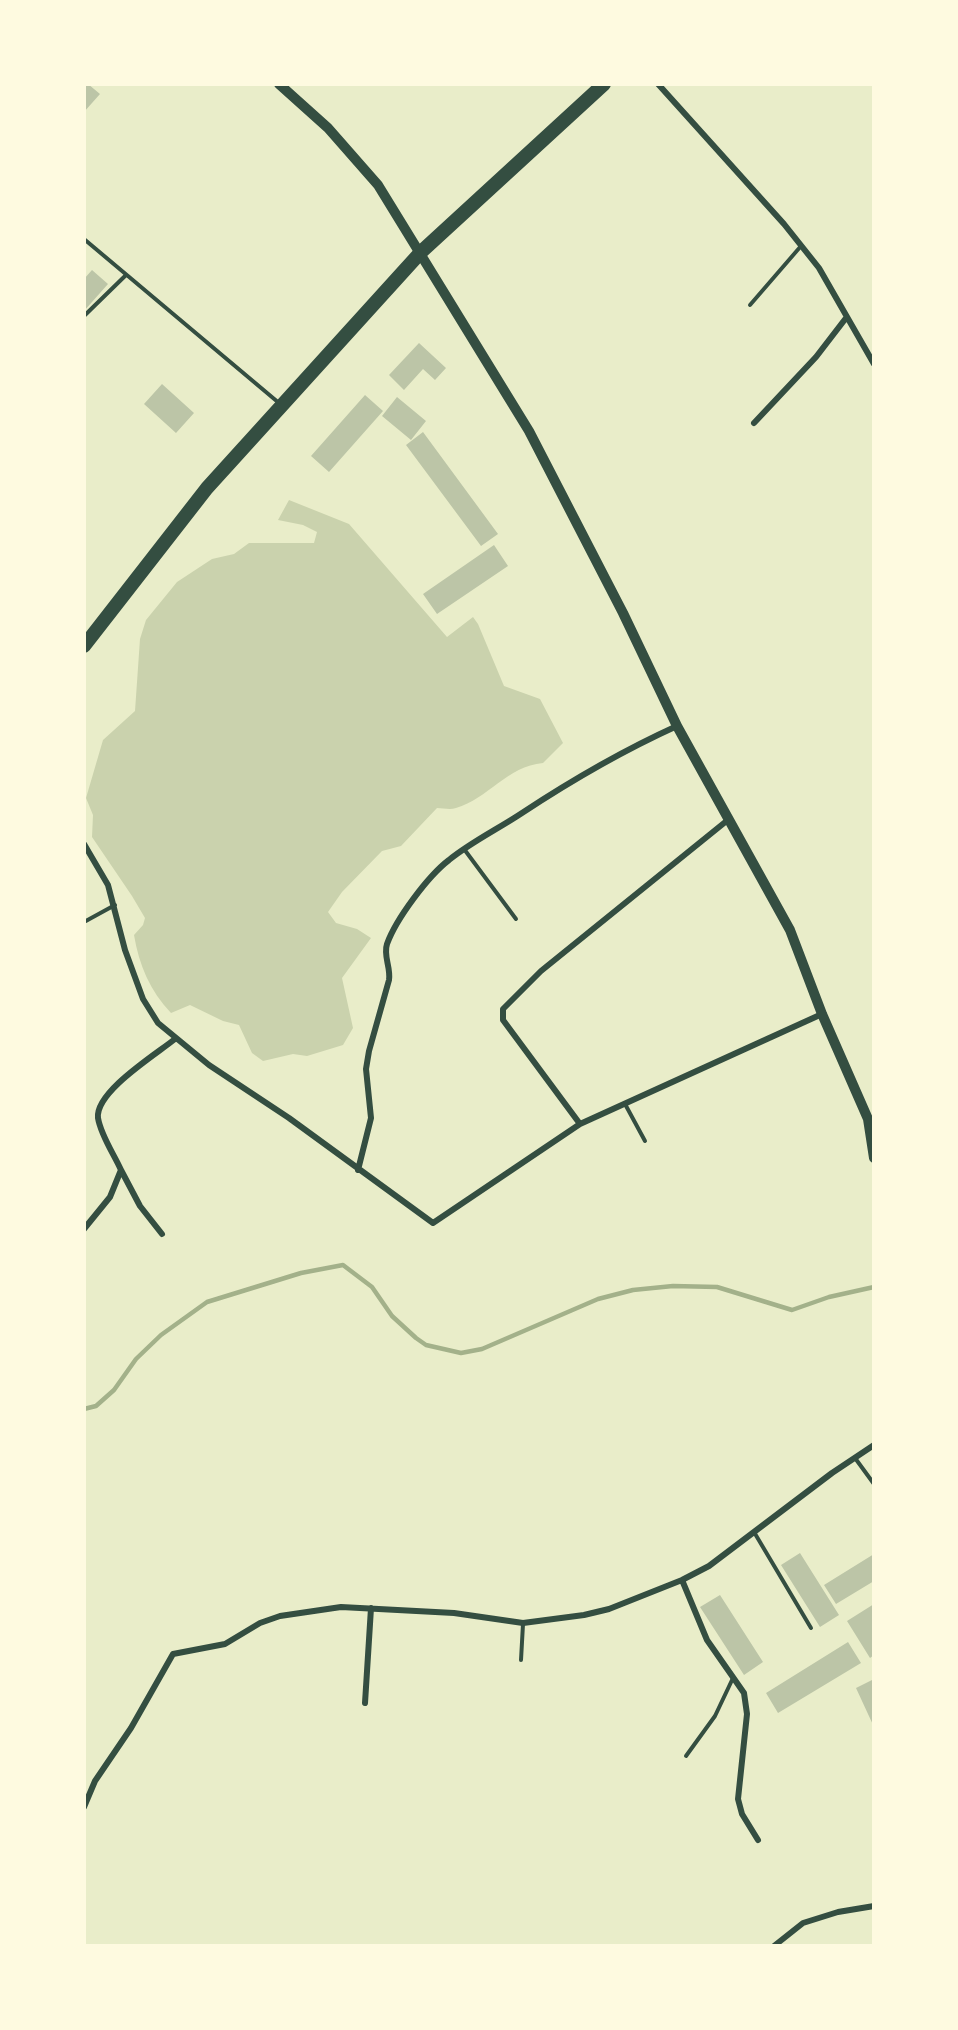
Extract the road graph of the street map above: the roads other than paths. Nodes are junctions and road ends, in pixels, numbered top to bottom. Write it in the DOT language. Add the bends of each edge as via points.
graph roads {
  1 [pos="279,84"];
  2 [pos="604,84"];
  3 [pos="658,84"];
  4 [pos="84,239"];
  5 [pos="801,245"];
  6 [pos="421,252"];
  7 [pos="125,276"];
  8 [pos="750,305"];
  9 [pos="84,316"];
  10 [pos="846,318"];
  11 [pos="874,364"];
  12 [pos="282,405"];
  13 [pos="754,423"];
  14 [pos="84,646"];
  15 [pos="677,726"];
  16 [pos="729,819"];
  17 [pos="84,844"];
  18 [pos="465,849"];
  19 [pos="115,905"];
  20 [pos="516,919"];
  21 [pos="84,922"];
  22 [pos="822,1014"];
  23 [pos="175,1039"];
  24 [pos="624,1104"];
  25 [pos="580,1124"];
  26 [pos="645,1141"];
  27 [pos="874,1158"];
  28 [pos="121,1170"];
  29 [pos="358,1170"];
  30 [pos="84,1228"];
  31 [pos="162,1233"];
  32 [pos="874,1445"];
  33 [pos="855,1458"];
  34 [pos="874,1484"];
  35 [pos="754,1532"];
  36 [pos="682,1580"];
  37 [pos="371,1608"];
  38 [pos="523,1623"];
  39 [pos="811,1628"];
  40 [pos="521,1660"];
  41 [pos="733,1677"];
  42 [pos="364,1703"];
  43 [pos="686,1756"];
  44 [pos="84,1807"];
  45 [pos="759,1840"];
  46 [pos="874,1906"];
  47 [pos="774,1946"];
  1 -- 6 [label="street" via="351,152"];
  2 -- 6 [label="highway"];
  3 -- 5 [label="street"];
  4 -- 7 [label="lane"];
  5 -- 8 [label="lane"];
  5 -- 10 [label="street" via="831,287"];
  6 -- 12 [label="highway"];
  6 -- 15 [label="street" via="551,471"];
  7 -- 9 [label="lane"];
  7 -- 12 [label="lane"];
  10 -- 11 [label="street"];
  10 -- 13 [label="street" via="804,371"];
  12 -- 14 [label="highway" via="170,532"];
  15 -- 16 [label="street"];
  15 -- 18 [label="street" via="568,782"];
  16 -- 22 [label="street" via="790,930"];
  16 -- 25 [label="street" via="559,956 503,1009 503,1020"];
  17 -- 19 [label="street" via="101,869"];
  18 -- 20 [label="lane"];
  18 -- 29 [label="street" via="448,860 423,887 387,943 389,980 366,1069 371,1118"];
  19 -- 21 [label="lane"];
  19 -- 23 [label="street" via="125,950 143,999 158,1023"];
  22 -- 24 [label="street"];
  22 -- 27 [label="street" via="868,1119"];
  23 -- 28 [label="street" via="112,1089 99,1105 99,1122"];
  23 -- 29 [label="street"];
  24 -- 25 [label="street"];
  24 -- 26 [label="lane"];
  25 -- 29 [label="street" via="433,1223"];
  28 -- 30 [label="street" via="110,1197"];
  28 -- 31 [label="street" via="140,1206"];
  32 -- 33 [label="street"];
  33 -- 34 [label="lane"];
  33 -- 35 [label="street"];
  35 -- 36 [label="street" via="709,1566"];
  35 -- 39 [label="lane"];
  36 -- 38 [label="street" via="585,1616"];
  36 -- 41 [label="street" via="707,1640"];
  37 -- 38 [label="street" via="454,1613"];
  37 -- 42 [label="street"];
  37 -- 44 [label="street" via="341,1607 280,1616 225,1644 173,1654 95,1781"];
  38 -- 40 [label="lane"];
  41 -- 43 [label="lane" via="715,1716"];
  41 -- 45 [label="street" via="744,1693 747,1714 738,1799 742,1814"];
  46 -- 47 [label="street" via="803,1923"];
}
